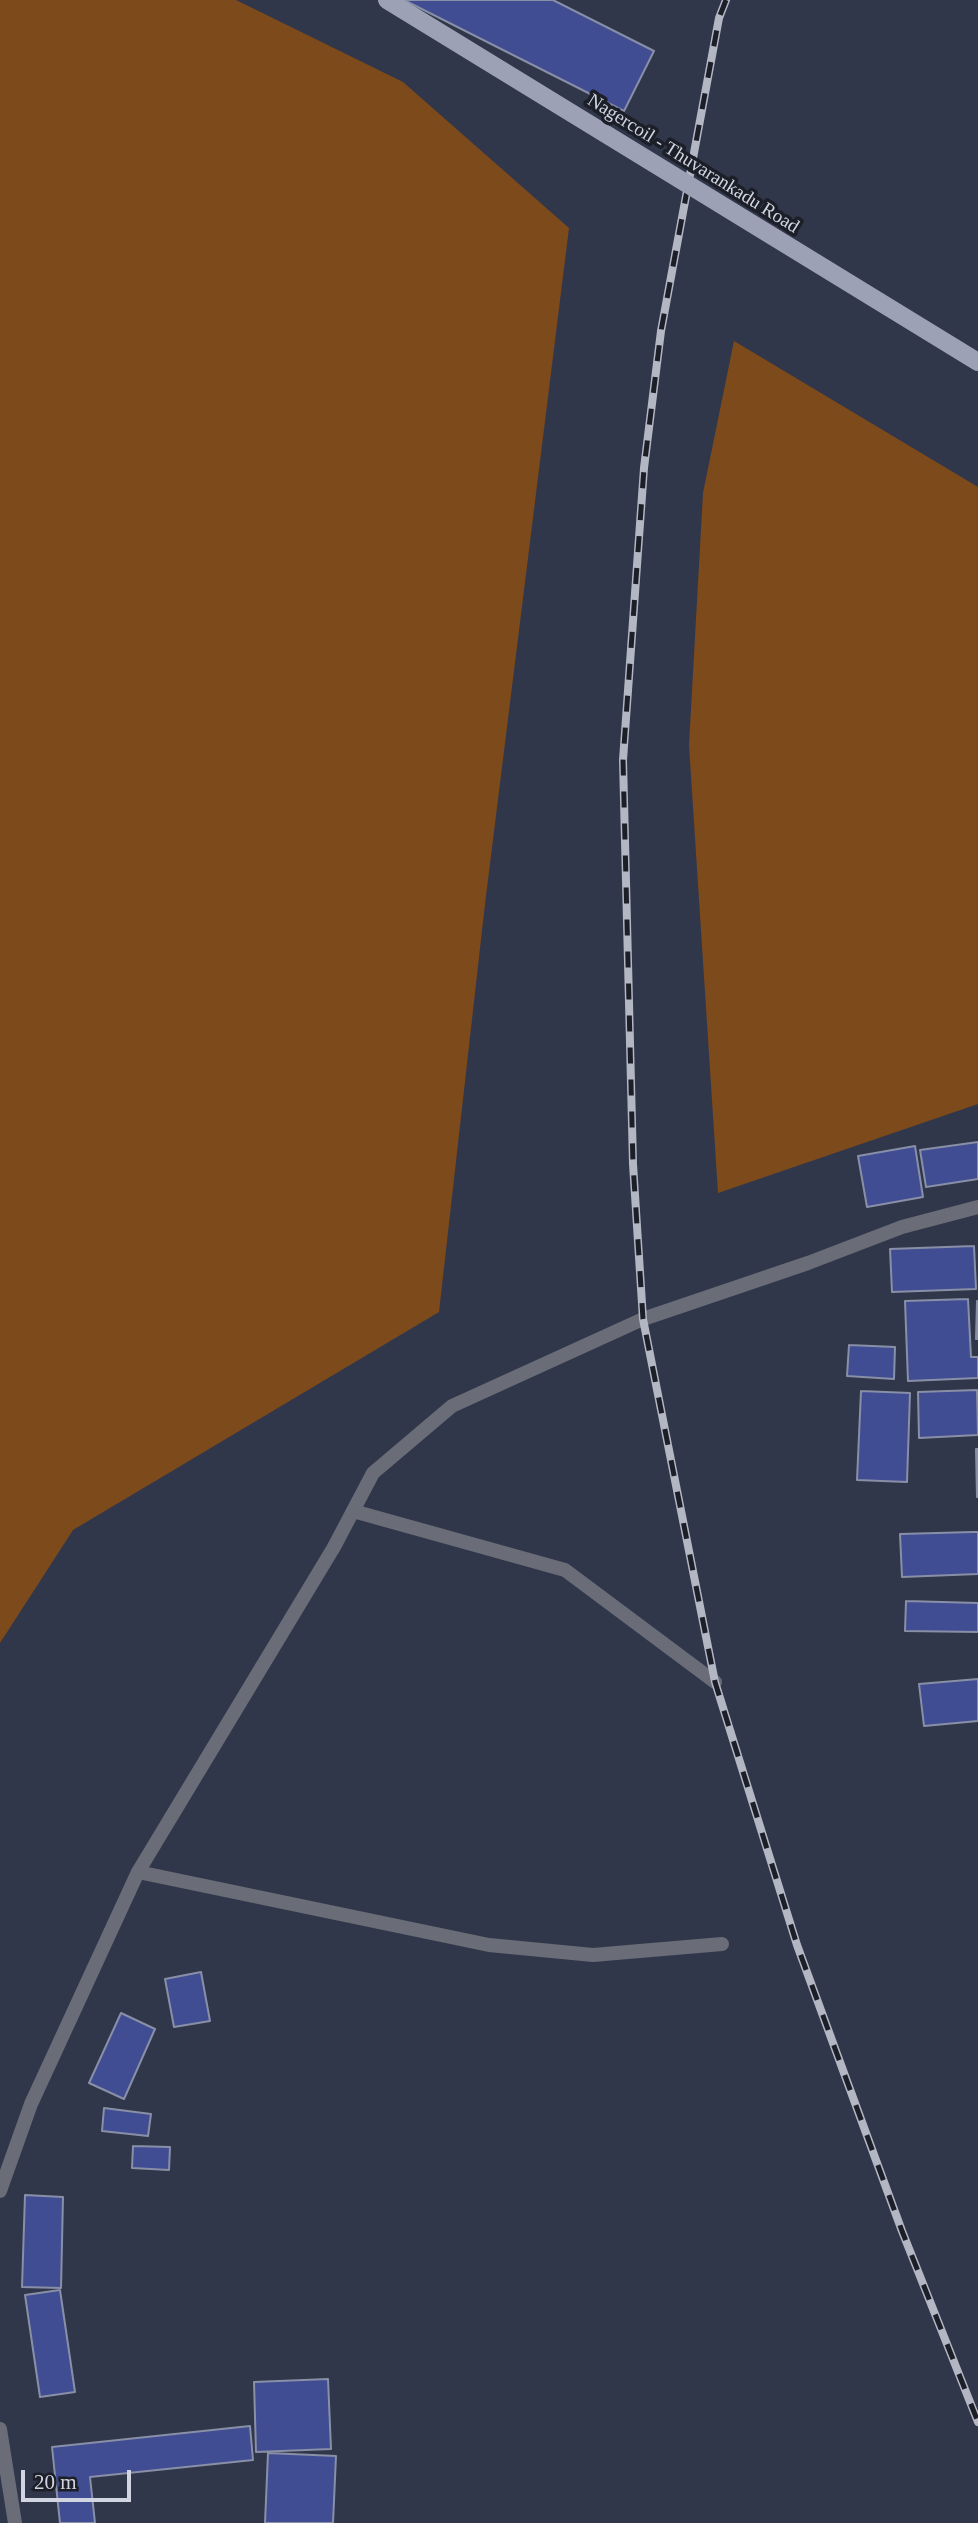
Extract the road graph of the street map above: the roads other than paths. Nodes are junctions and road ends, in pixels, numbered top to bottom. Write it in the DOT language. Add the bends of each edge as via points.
graph roads {
  1 [pos="387,0"];
  2 [pos="978,362"];
  3 [pos="978,1207"];
  4 [pos="353,1511"];
  5 [pos="715,1682"];
  6 [pos="138,1872"];
  7 [pos="722,1944"];
  8 [pos="0,2192"];
  9 [pos="0,2429"];
  10 [pos="15,2523"];
  1 -- 2 [label="main road, Nagercoil - Thuvarankadu Road, bridge"];
  3 -- 4 [label="street" via="902,1227 643,1319 452,1406 373,1473"];
  4 -- 5 [label="street" via="565,1570"];
  4 -- 6 [label="street"];
  6 -- 7 [label="street" via="489,1945 593,1955"];
  6 -- 8 [label="street" via="32,2104"];
  9 -- 10 [label="street"];
}
